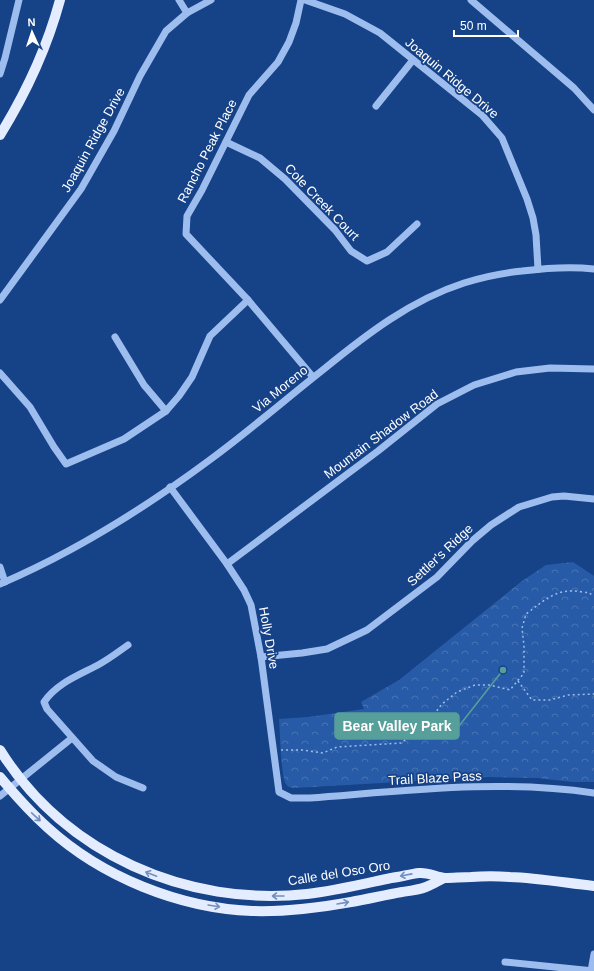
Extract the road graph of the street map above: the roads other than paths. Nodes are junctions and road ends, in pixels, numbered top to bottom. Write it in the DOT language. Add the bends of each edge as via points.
graph roads {
  1 [pos="19,0"];
  2 [pos="60,0"];
  3 [pos="179,0"];
  4 [pos="211,0"];
  5 [pos="300,0"];
  6 [pos="305,0"];
  7 [pos="471,0"];
  8 [pos="187,13"];
  9 [pos="413,60"];
  10 [pos="0,74"];
  11 [pos="376,106"];
  12 [pos="594,110"];
  13 [pos="0,135"];
  14 [pos="226,142"];
  15 [pos="417,224"];
  16 [pos="538,269"];
  17 [pos="594,269"];
  18 [pos="0,300"];
  19 [pos="248,300"];
  20 [pos="115,337"];
  21 [pos="594,369"];
  22 [pos="0,373"];
  23 [pos="313,377"];
  24 [pos="166,411"];
  25 [pos="170,488"];
  26 [pos="594,499"];
  27 [pos="227,564"];
  28 [pos="0,567"];
  29 [pos="3,583"];
  30 [pos="128,645"];
  31 [pos="261,657"];
  32 [pos="72,738"];
  33 [pos="0,750"];
  34 [pos="0,777"];
  35 [pos="21,780"];
  36 [pos="10,788"];
  37 [pos="143,788"];
  38 [pos="279,792"];
  39 [pos="593,793"];
  40 [pos="0,796"];
  41 [pos="444,878"];
  42 [pos="181,884"];
  43 [pos="594,886"];
  44 [pos="176,898"];
  45 [pos="594,954"];
  46 [pos="505,962"];
  47 [pos="592,971"];
  1 -- 10 [label="street"];
  2 -- 13 [label="main road" via="37,66 15,112"];
  3 -- 8 [label="street"];
  4 -- 8 [label="street, Joaquin Ridge Drive"];
  5 -- 14 [label="street, Rancho Peak Place" via="289,42 278,62 249,95"];
  6 -- 9 [label="street, Joaquin Ridge Drive" via="345,14 380,33"];
  7 -- 12 [label="street" via="574,88"];
  8 -- 18 [label="street, Joaquin Ridge Drive" via="166,31 81,189"];
  9 -- 11 [label="street"];
  9 -- 16 [label="street, Joaquin Ridge Drive" via="482,115 502,138 533,218"];
  14 -- 15 [label="street, Cole Creek Court" via="260,158 285,179 335,230 351,251 367,260 387,252"];
  14 -- 19 [label="street, Rancho Peak Place" via="187,216 186,234"];
  16 -- 17 [label="street, Via Moreno"];
  16 -- 23 [label="street, Via Moreno" via="500,274 465,283 422,301 366,335"];
  19 -- 23 [label="street, Rancho Peak Place"];
  19 -- 24 [label="street" via="210,336 192,377"];
  20 -- 24 [label="street" via="144,386"];
  21 -- 27 [label="street, Mountain Shadow Road" via="550,368 516,372 474,385 437,404"];
  22 -- 24 [label="street" via="30,407 66,464 124,439"];
  23 -- 25 [label="street, Via Moreno" via="228,446"];
  25 -- 27 [label="street, Holly Drive"];
  25 -- 29 [label="street, Via Moreno" via="78,547"];
  26 -- 31 [label="street, Settler's Ridge" via="552,497 520,507 491,525 437,577 367,630 327,649"];
  27 -- 31 [label="street, Holly Drive" via="251,605"];
  28 -- 29 [label="street"];
  30 -- 32 [label="street" via="100,664 63,683 50,693 44,702"];
  31 -- 38 [label="street, Holly Drive"];
  32 -- 35 [label="street"];
  32 -- 37 [label="street" via="93,761 116,777"];
  33 -- 35 [label="main road, Calle del Oso Oro"];
  34 -- 36 [label="main road, Calle del Oso Oro"];
  35 -- 36 [label="street"];
  42 -- 35 [label="main road, Calle del Oso Oro, one-way" via="130,866 88,840 68,826"];
  36 -- 40 [label="street"];
  36 -- 44 [label="main road, Calle del Oso Oro, one-way" via="49,829 95,862 139,885"];
  38 -- 39 [label="street, Trail Blaze Pass" via="291,798 447,788 519,787"];
  41 -- 42 [label="main road, Calle del Oso Oro, one-way" via="421,872 326,891 285,896 223,893"];
  41 -- 43 [label="main road, Calle del Oso Oro" via="509,877"];
  44 -- 41 [label="main road, Calle del Oso Oro, one-way" via="251,911 277,911 313,908 425,888"];
  42 -- 44 [label="main road"];
  45 -- 47 [label="street"];
  46 -- 47 [label="street"];
}
